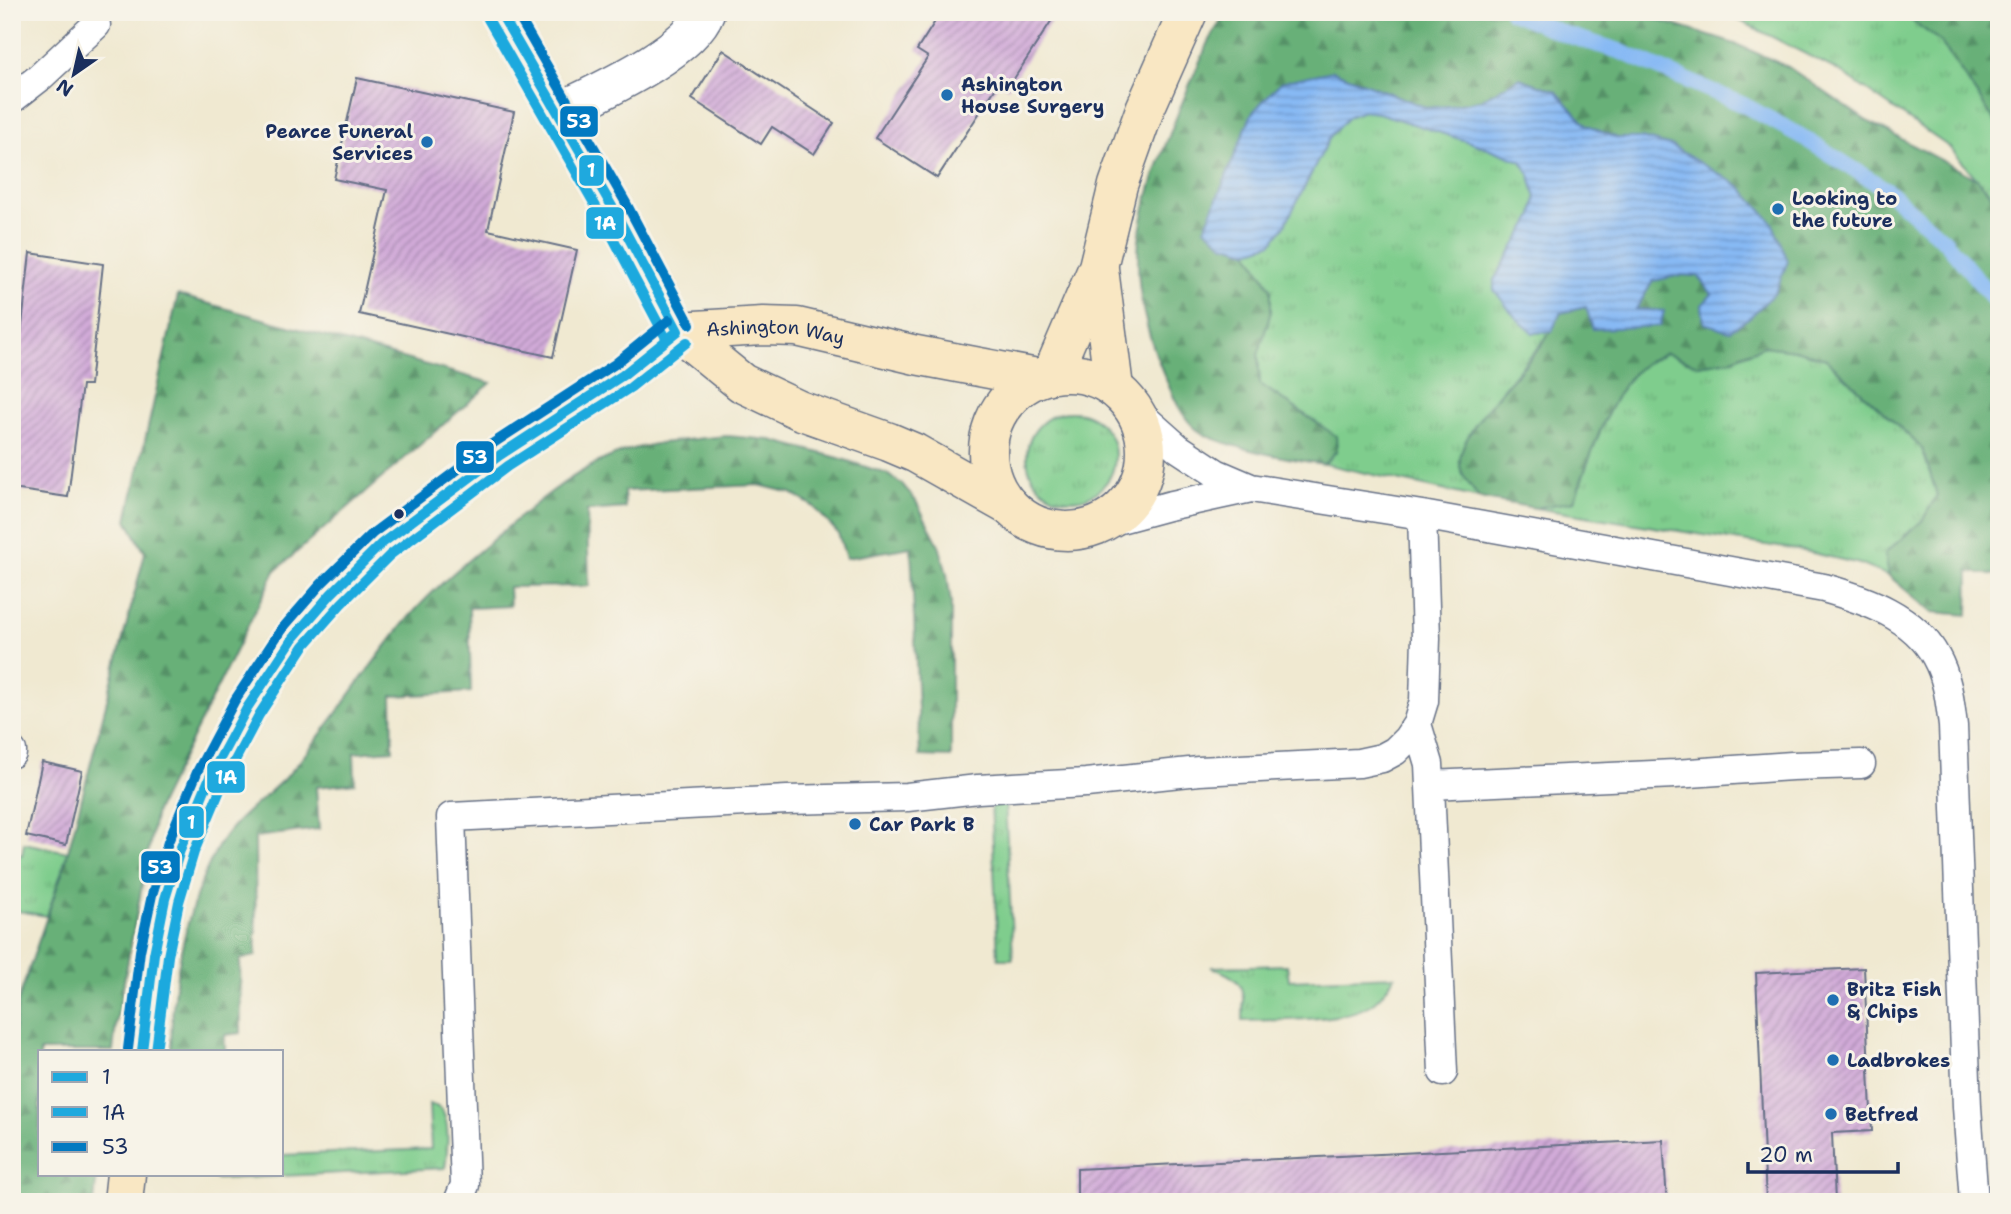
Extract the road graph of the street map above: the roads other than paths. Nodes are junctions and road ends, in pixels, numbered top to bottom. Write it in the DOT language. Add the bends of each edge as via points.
graph roads {
  1 [pos="500,12"];
  2 [pos="705,12"];
  3 [pos="1188,12"];
  4 [pos="96,25"];
  5 [pos="12,99"];
  6 [pos="559,113"];
  7 [pos="1098,267"];
  8 [pos="678,331"];
  9 [pos="1044,376"];
  10 [pos="1124,398"];
  11 [pos="1251,488"];
  12 [pos="1009,506"];
  13 [pos="1422,515"];
  14 [pos="1105,523"];
  15 [pos="1417,724"];
  16 [pos="1861,764"];
  17 [pos="1431,785"];
  18 [pos="142,1050"];
  19 [pos="1443,1072"];
  20 [pos="126,1176"];
  21 [pos="122,1202"];
  22 [pos="458,1202"];
  23 [pos="1975,1202"];
  1 -- 6 [label="street"];
  2 -- 6 [label="street" via="685,38 660,57"];
  3 -- 7 [label="street" via="1118,185"];
  4 -- 5 [label="lane"];
  6 -- 8 [label="street"];
  7 -- 9 [label="street"];
  7 -- 10 [label="street"];
  8 -- 9 [label="street, Ashington Way" via="797,327 916,355"];
  8 -- 12 [label="street, Ashington Way" via="742,383 799,410 915,453"];
  8 -- 18 [label="street" via="381,544 293,638 247,708 210,777 181,847 154,954"];
  9 -- 10 [label="street" via="1084,374 1100,379"];
  9 -- 12 [label="street" via="1009,397 989,434 987,460 994,484"];
  10 -- 11 [label="lane" via="1178,448 1216,473"];
  10 -- 14 [label="street" via="1143,429 1144,473 1136,493"];
  11 -- 13 [label="lane"];
  11 -- 14 [label="lane"];
  12 -- 14 [label="street" via="1029,523 1054,531 1080,531"];
  13 -- 15 [label="lane" via="1426,680"];
  13 -- 23 [label="lane" via="1824,588 1863,599 1925,639 1947,686 1953,726 1967,1107"];
  15 -- 17 [label="lane"];
  15 -- 22 [label="lane" via="1395,751 1359,763 1199,771 907,797 451,817 465,1185"];
  16 -- 17 [label="lane"];
  17 -- 19 [label="lane"];
  20 -- 21 [label="street"];
}
